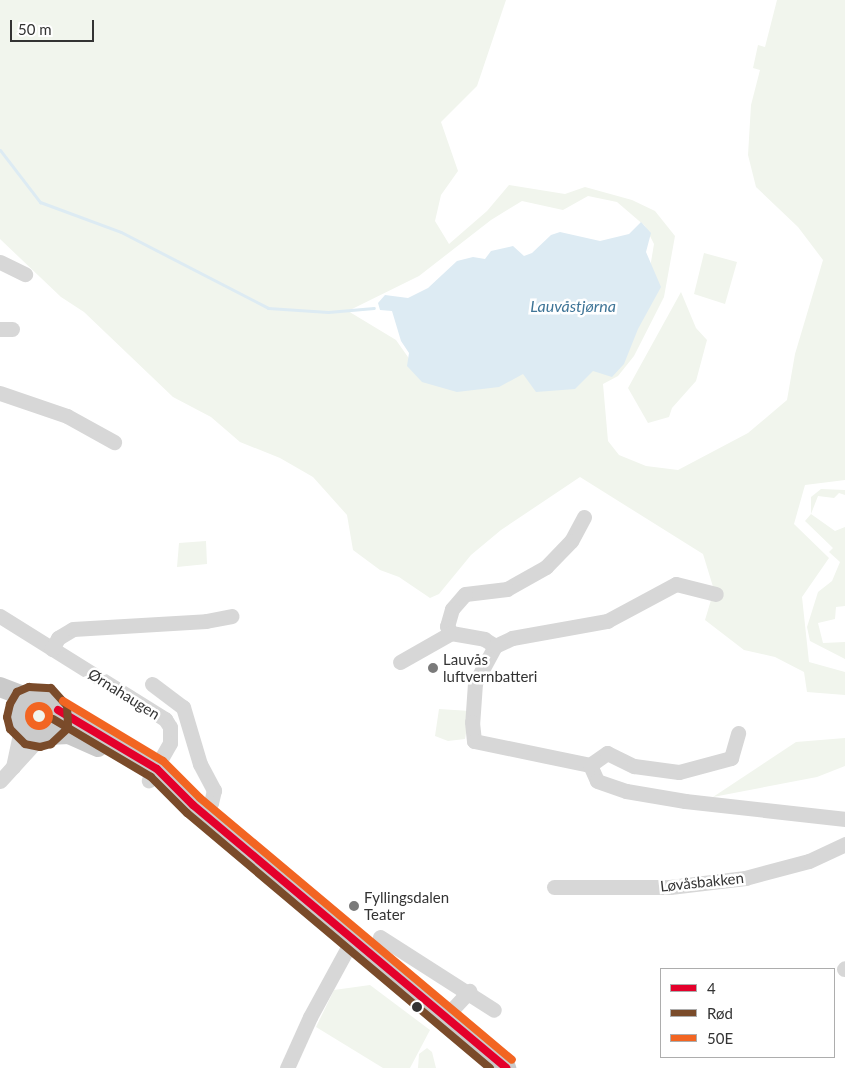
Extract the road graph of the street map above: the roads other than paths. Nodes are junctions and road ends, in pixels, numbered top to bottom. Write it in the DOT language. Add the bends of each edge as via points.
graph roads {
  1 [pos="0,262"];
  2 [pos="25,274"];
  3 [pos="0,393"];
  4 [pos="114,442"];
  5 [pos="584,517"];
  6 [pos="716,594"];
  7 [pos="0,616"];
  8 [pos="232,616"];
  9 [pos="451,633"];
  10 [pos="495,646"];
  11 [pos="52,649"];
  12 [pos="400,662"];
  13 [pos="152,684"];
  14 [pos="0,687"];
  15 [pos="28,698"];
  16 [pos="0,708"];
  17 [pos="58,710"];
  18 [pos="20,724"];
  19 [pos="738,733"];
  20 [pos="44,736"];
  21 [pos="590,765"];
  22 [pos="12,768"];
  23 [pos="153,774"];
  24 [pos="0,780"];
  25 [pos="198,809"];
  26 [pos="845,819"];
  27 [pos="845,844"];
  28 [pos="554,887"];
  29 [pos="380,937"];
  30 [pos="353,938"];
  31 [pos="469,991"];
  32 [pos="494,1010"];
  33 [pos="447,1016"];
  34 [pos="286,1068"];
  35 [pos="506,1068"];
  1 -- 2 [label="street"];
  3 -- 4 [label="street" via="67,416"];
  5 -- 9 [label="street" via="561,553 522,583 507,589 465,594 448,618"];
  6 -- 10 [label="street" via="676,584 607,621 512,638"];
  7 -- 11 [label="street, Ørnahaugen"];
  8 -- 11 [label="street" via="206,622 73,629 58,638"];
  9 -- 10 [label="street" via="484,639"];
  9 -- 12 [label="street"];
  10 -- 21 [label="street" via="475,683 474,741"];
  11 -- 23 [label="street, Ørnahaugen" via="165,719 170,727 170,743"];
  13 -- 25 [label="street" via="183,707 200,764 214,790 211,803"];
  14 -- 15 [label="main road"];
  15 -- 17 [label="main road" via="38,695 48,698"];
  15 -- 18 [label="main road" via="19,708"];
  16 -- 18 [label="main road"];
  17 -- 20 [label="main road" via="58,724"];
  17 -- 23 [label="main road"];
  18 -- 20 [label="main road" via="29,735"];
  18 -- 22 [label="street"];
  19 -- 21 [label="street" via="731,758 679,772 634,766 607,753"];
  20 -- 22 [label="street"];
  20 -- 23 [label="main road" via="62,732 80,738"];
  21 -- 26 [label="street" via="598,781 626,791"];
  22 -- 24 [label="street"];
  23 -- 25 [label="main road"];
  25 -- 30 [label="main road"];
  27 -- 28 [label="street, Løvåsbakken" via="809,861 745,878 670,887"];
  29 -- 31 [label="street"];
  30 -- 33 [label="main road"];
  30 -- 34 [label="street"];
  31 -- 32 [label="street"];
  31 -- 33 [label="street"];
  33 -- 35 [label="main road"];
}
